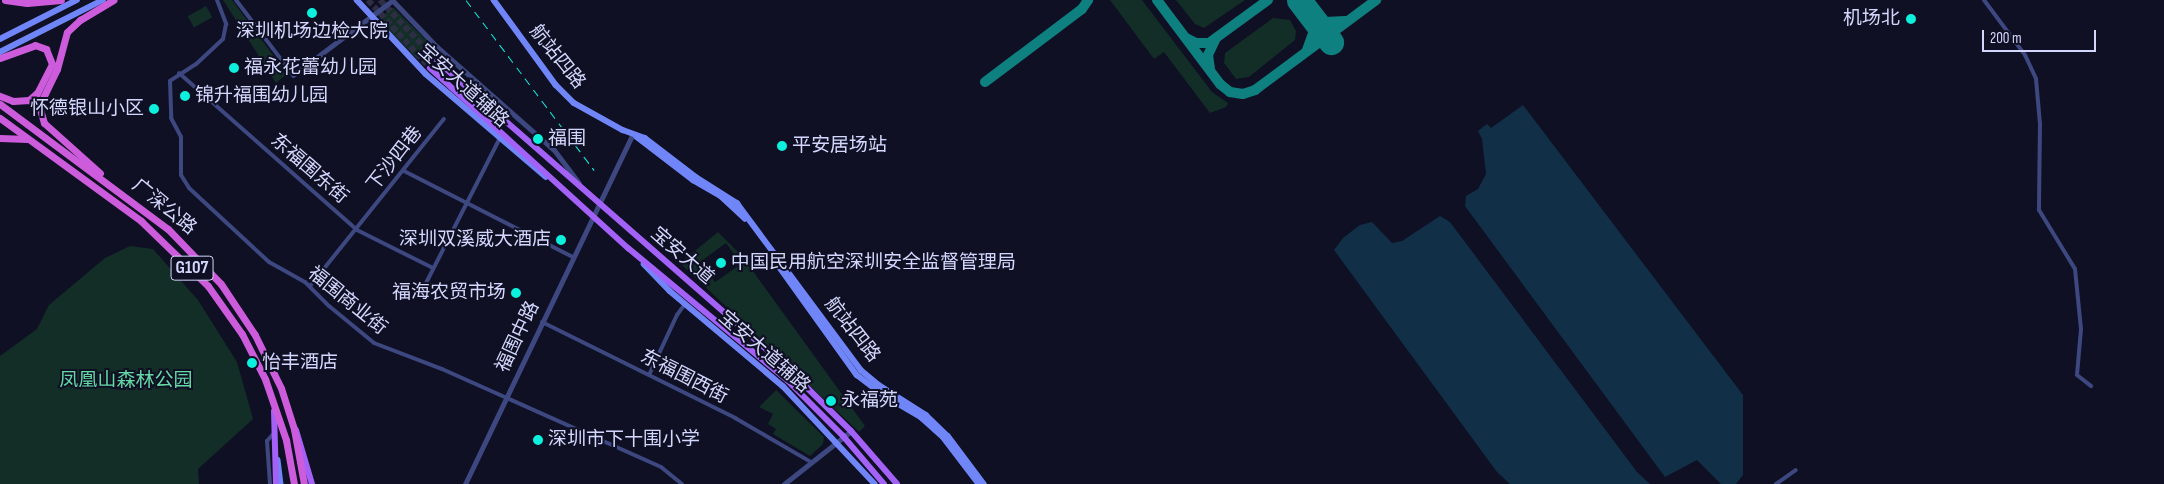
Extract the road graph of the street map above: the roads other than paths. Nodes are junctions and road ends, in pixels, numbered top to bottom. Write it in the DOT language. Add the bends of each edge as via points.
graph roads {
  1 [pos="5,0"];
  2 [pos="61,0"];
  3 [pos="77,0"];
  4 [pos="103,0"];
  5 [pos="113,0"];
  6 [pos="217,0"];
  7 [pos="236,0"];
  8 [pos="357,0"];
  9 [pos="393,0"];
  10 [pos="494,0"];
  11 [pos="1984,0"];
  12 [pos="370,18"];
  13 [pos="0,39"];
  14 [pos="0,52"];
  15 [pos="0,58"];
  16 [pos="436,61"];
  17 [pos="430,68"];
  18 [pos="179,73"];
  19 [pos="293,75"];
  20 [pos="0,96"];
  21 [pos="0,104"];
  22 [pos="0,118"];
  23 [pos="444,119"];
  24 [pos="633,134"];
  25 [pos="0,138"];
  26 [pos="499,140"];
  27 [pos="35,143"];
  28 [pos="404,171"];
  29 [pos="106,182"];
  30 [pos="557,185"];
  31 [pos="584,190"];
  32 [pos="464,203"];
  33 [pos="599,203"];
  34 [pos="593,217"];
  35 [pos="357,230"];
  36 [pos="628,248"];
  37 [pos="573,257"];
  38 [pos="433,268"];
  39 [pos="310,286"];
  40 [pos="424,287"];
  41 [pos="685,304"];
  42 [pos="542,322"];
  43 [pos="649,375"];
  44 [pos="2091,386"];
  45 [pos="272,397"];
  46 [pos="506,399"];
  47 [pos="288,410"];
  48 [pos="851,431"];
  49 [pos="276,432"];
  50 [pos="844,437"];
  51 [pos="276,443"];
  52 [pos="838,443"];
  53 [pos="811,462"];
  54 [pos="1796,470"];
  55 [pos="270,484"];
  56 [pos="276,484"];
  57 [pos="280,484"];
  58 [pos="294,484"];
  59 [pos="304,484"];
  60 [pos="312,484"];
  61 [pos="465,484"];
  62 [pos="682,484"];
  63 [pos="784,484"];
  64 [pos="790,484"];
  65 [pos="875,484"];
  66 [pos="884,484"];
  67 [pos="897,484"];
  68 [pos="979,484"];
  69 [pos="984,484"];
  70 [pos="1776,484"];
  1 -- 2 [label="highway" via="37,3"];
  3 -- 13 [label="main road"];
  4 -- 14 [label="main road"];
  5 -- 29 [label="highway" via="67,32 57,68 39,106 44,123 85,157"];
  6 -- 18 [label="street" via="226,24 223,39 196,64"];
  7 -- 19 [label="street"];
  8 -- 12 [label="main road, 宝安大道辅路"];
  9 -- 12 [label="street"];
  9 -- 31 [label="street, 宝安大道辅路" via="433,44 554,150"];
  10 -- 24 [label="main road, 航站四路" via="564,93 584,109"];
  11 -- 44 [label="street" via="2026,55 2036,79 2040,124 2039,210 2074,269 2081,330 2077,375"];
  12 -- 19 [label="street"];
  12 -- 26 [label="main road, 宝安大道辅路"];
  15 -- 20 [label="highway" via="35,44 46,50 52,60 49,72 32,98 17,102"];
  16 -- 31 [label="main road, 宝安大道"];
  17 -- 30 [label="main road, 宝安大道"];
  18 -- 35 [label="street, 东福围东街"];
  18 -- 39 [label="street, 福围商业街" via="170,81 170,101 172,121 181,137 182,180 269,262"];
  21 -- 29 [label="highway, 广深公路 / G107"];
  22 -- 27 [label="highway, 广深公路 / G107"];
  23 -- 28 [label="street, 下沙四巷"];
  24 -- 33 [label="street, 福围中路"];
  24 -- 68 [label="main road, 航站四路" via="688,177 734,206 750,223 857,375 927,422 944,438"];
  24 -- 69 [label="main road, 航站四路" via="659,146 686,170 737,203 861,370 926,415 948,436"];
  25 -- 27 [label="highway" via="20,138"];
  26 -- 30 [label="main road, 宝安大道辅路"];
  26 -- 32 [label="street"];
  27 -- 45 [label="highway, 广深公路 / G107" via="140,221 188,264 242,334"];
  28 -- 32 [label="street"];
  28 -- 35 [label="street, 下沙四巷"];
  29 -- 47 [label="highway, 广深公路 / G107" via="168,229 221,284 262,347"];
  30 -- 34 [label="main road, 宝安大道"];
  31 -- 33 [label="main road, 宝安大道"];
  32 -- 37 [label="street"];
  32 -- 38 [label="street"];
  33 -- 34 [label="street, 福围中路"];
  33 -- 48 [label="main road, 宝安大道" via="784,365"];
  34 -- 36 [label="main road, 宝安大道"];
  34 -- 37 [label="street, 福围中路"];
  35 -- 38 [label="street, 东福围东街"];
  35 -- 39 [label="street, 下沙四巷"];
  36 -- 41 [label="main road, 宝安大道辅路"];
  36 -- 50 [label="main road, 宝安大道" via="788,380"];
  37 -- 42 [label="street, 福围中路"];
  38 -- 40 [label="street"];
  39 -- 46 [label="street, 福围商业街" via="374,343 442,369"];
  41 -- 43 [label="street"];
  41 -- 52 [label="main road, 宝安大道辅路" via="783,386"];
  42 -- 43 [label="street, 东福围西街"];
  42 -- 46 [label="street, 福围中路"];
  43 -- 53 [label="street, 东福围西街" via="735,418"];
  45 -- 49 [label="main road"];
  45 -- 58 [label="highway, 广深公路 / G107" via="286,440"];
  46 -- 61 [label="street, 福围中路"];
  46 -- 62 [label="street, 福围商业街" via="661,467"];
  47 -- 59 [label="highway, 广深公路 / G107"];
  47 -- 60 [label="main road" via="307,458"];
  48 -- 50 [label="street"];
  48 -- 67 [label="main road, 宝安大道"];
  49 -- 51 [label="main road"];
  49 -- 55 [label="street" via="267,441"];
  50 -- 52 [label="street"];
  50 -- 66 [label="main road, 宝安大道"];
  51 -- 56 [label="main road"];
  51 -- 57 [label="main road"];
  52 -- 53 [label="street"];
  52 -- 64 [label="street"];
  52 -- 65 [label="main road, 宝安大道辅路"];
  53 -- 63 [label="street"];
  54 -- 70 [label="street"];
}
